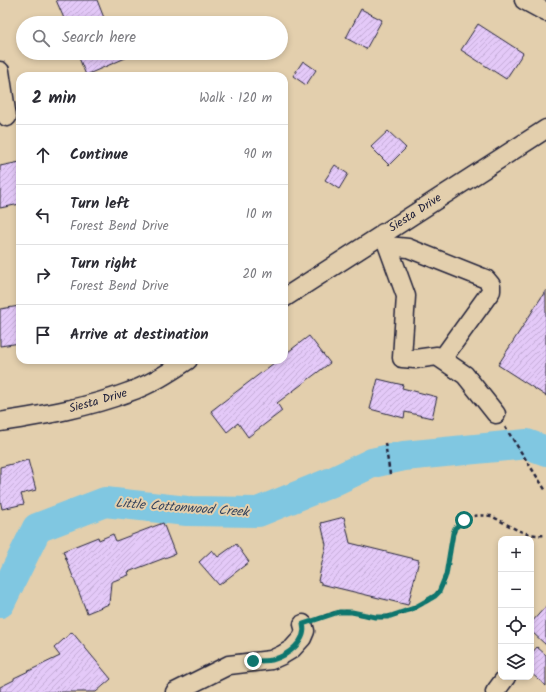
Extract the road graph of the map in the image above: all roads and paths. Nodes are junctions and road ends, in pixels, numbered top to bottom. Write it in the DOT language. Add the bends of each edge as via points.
graph roads {
  1 [pos="524,0"];
  2 [pos="546,12"];
  3 [pos="0,71"];
  4 [pos="9,117"];
  5 [pos="546,129"];
  6 [pos="386,240"];
  7 [pos="288,296"];
  8 [pos="442,359"];
  9 [pos="182,364"];
  10 [pos="496,414"];
  11 [pos="0,422"];
  12 [pos="507,431"];
  13 [pos="385,443"];
  14 [pos="390,474"];
  15 [pos="546,491"];
  16 [pos="546,535"];
  17 [pos="303,624"];
  18 [pos="504,680"];
  19 [pos="175,692"];
  20 [pos="495,692"];
  1 -- 2 [label="street"];
  3 -- 4 [label="street"];
  5 -- 6 [label="street, Siesta Drive"];
  6 -- 7 [label="street, Siesta Drive"];
  6 -- 8 [label="street" via="406,296 402,358 437,356"];
  6 -- 8 [label="street" via="486,279 491,285 491,291"];
  8 -- 10 [label="street" via="465,375"];
  9 -- 11 [label="street, Siesta Drive" via="130,392 98,403"];
  12 -- 15 [label="path"];
  13 -- 14 [label="path"];
  16 -- 17 [label="path" via="526,534 491,516 469,518 459,524 453,533 446,575 435,596 414,608 388,617 339,612"];
  17 -- 19 [label="street" via="305,631 302,638 282,655 271,660 229,665"];
  18 -- 20 [label="street"];
}
